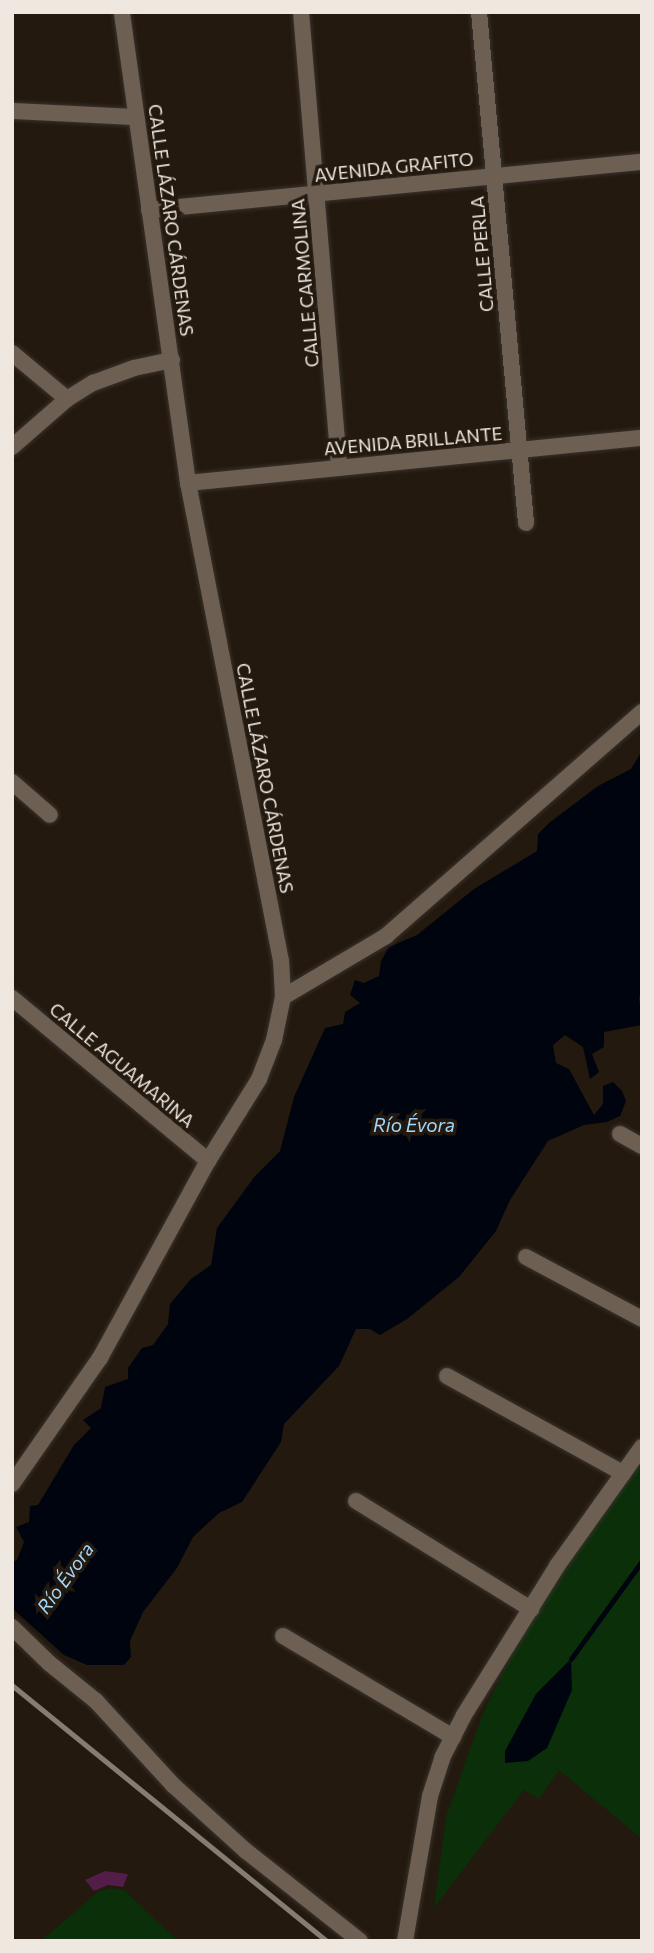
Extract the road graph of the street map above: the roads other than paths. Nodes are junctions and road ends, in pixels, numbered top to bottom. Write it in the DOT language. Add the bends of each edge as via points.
graph roads {
  1 [pos="122,12"];
  2 [pos="301,12"];
  3 [pos="479,12"];
  4 [pos="12,110"];
  5 [pos="136,117"];
  6 [pos="642,162"];
  7 [pos="494,176"];
  8 [pos="316,194"];
  9 [pos="149,210"];
  10 [pos="12,353"];
  11 [pos="172,360"];
  12 [pos="66,399"];
  13 [pos="642,438"];
  14 [pos="12,447"];
  15 [pos="519,450"];
  16 [pos="339,467"];
  17 [pos="188,483"];
  18 [pos="526,523"];
  19 [pos="642,712"];
  20 [pos="12,782"];
  21 [pos="50,815"];
  22 [pos="282,997"];
  23 [pos="12,998"];
  24 [pos="620,1134"];
  25 [pos="642,1146"];
  26 [pos="208,1161"];
  27 [pos="526,1257"];
  28 [pos="642,1319"];
  29 [pos="447,1376"];
  30 [pos="642,1447"];
  31 [pos="623,1473"];
  32 [pos="12,1484"];
  33 [pos="356,1501"];
  34 [pos="531,1609"];
  35 [pos="12,1628"];
  36 [pos="283,1636"];
  37 [pos="453,1737"];
  38 [pos="360,1941"];
  39 [pos="405,1941"];
  1 -- 5 [label="street, CALLE LÁZARO CÁRDENAS"];
  2 -- 8 [label="street, CALLE CARMOLINA"];
  3 -- 7 [label="street, CALLE PERLA"];
  4 -- 5 [label="street"];
  5 -- 9 [label="street, CALLE LÁZARO CÁRDENAS"];
  6 -- 7 [label="street, AVENIDA GRAFITO"];
  7 -- 8 [label="street, AVENIDA GRAFITO"];
  7 -- 15 [label="street, CALLE PERLA"];
  8 -- 9 [label="street, AVENIDA GRAFITO"];
  8 -- 16 [label="street, CALLE CARMOLINA"];
  9 -- 11 [label="street, CALLE LÁZARO CÁRDENAS"];
  10 -- 12 [label="street"];
  11 -- 12 [label="street" via="111,375"];
  11 -- 17 [label="street, CALLE LÁZARO CÁRDENAS"];
  12 -- 14 [label="street"];
  13 -- 15 [label="street, AVENIDA BRILLANTE"];
  15 -- 16 [label="street, AVENIDA BRILLANTE"];
  15 -- 18 [label="street, CALLE PERLA"];
  16 -- 17 [label="street, AVENIDA BRILLANTE"];
  17 -- 22 [label="street, CALLE LÁZARO CÁRDENAS" via="281,961"];
  19 -- 22 [label="street" via="386,936"];
  20 -- 21 [label="street"];
  22 -- 26 [label="street, CALLE LÁZARO CÁRDENAS" via="274,1040 258,1079"];
  23 -- 26 [label="street, CALLE AGUAMARINA"];
  24 -- 25 [label="street"];
  26 -- 32 [label="street, CALLE LÁZARO CÁRDENAS" via="100,1358"];
  27 -- 28 [label="street"];
  29 -- 31 [label="street"];
  30 -- 31 [label="street"];
  31 -- 34 [label="street"];
  33 -- 34 [label="street"];
  34 -- 37 [label="street"];
  35 -- 38 [label="street" via="96,1701 173,1785"];
  36 -- 37 [label="street"];
  37 -- 39 [label="street" via="430,1796"];
}
